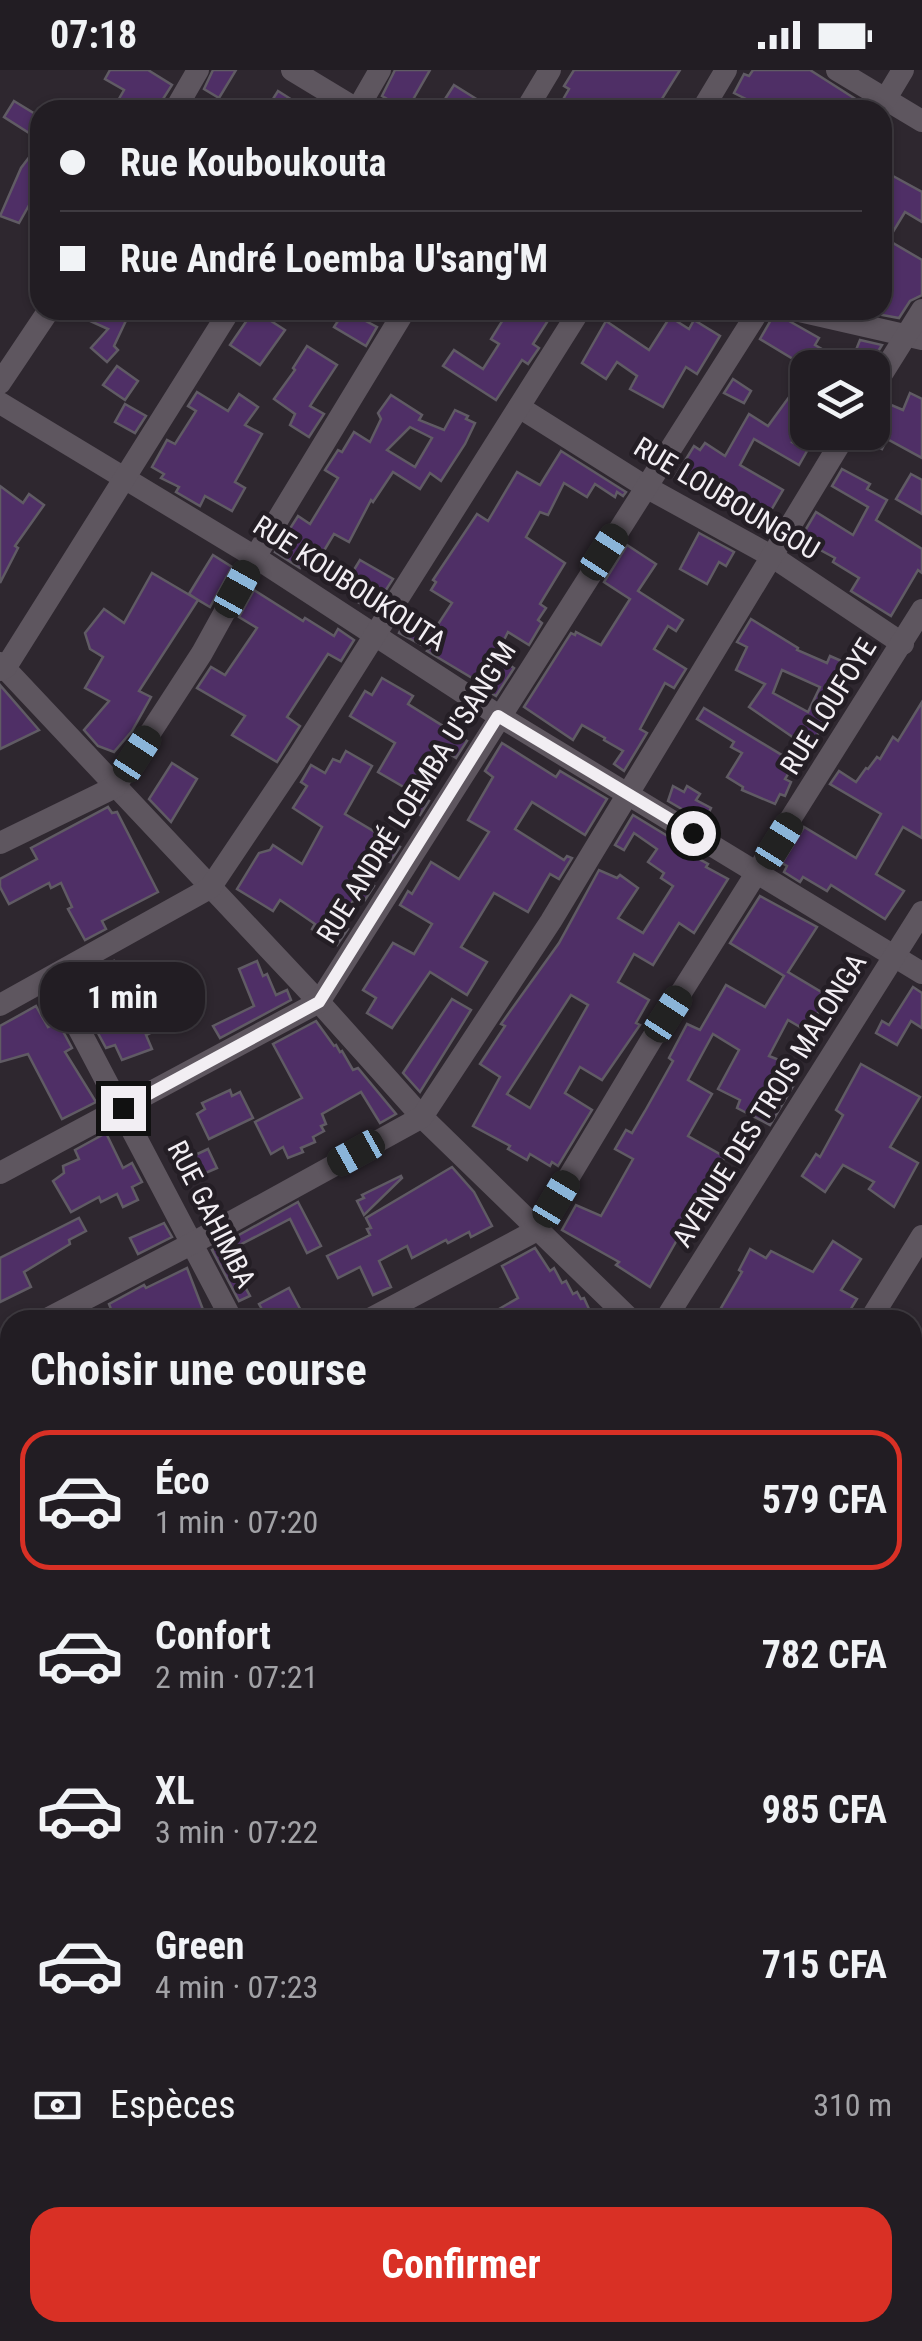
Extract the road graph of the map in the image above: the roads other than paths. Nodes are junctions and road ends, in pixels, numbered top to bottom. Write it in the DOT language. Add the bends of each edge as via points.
graph roads {
  1 [pos="198,70"];
  2 [pos="292,70"];
  3 [pos="380,70"];
  4 [pos="550,70"];
  5 [pos="726,70"];
  6 [pos="838,70"];
  7 [pos="903,70"];
  8 [pos="180,100"];
  9 [pos="342,100"];
  10 [pos="364,100"];
  11 [pos="532,100"];
  12 [pos="708,100"];
  13 [pos="875,100"];
  14 [pos="884,100"];
  15 [pos="892,109"];
  16 [pos="922,121"];
  17 [pos="922,310"];
  18 [pos="42,320"];
  19 [pos="224,320"];
  20 [pos="400,320"];
  21 [pos="574,320"];
  22 [pos="754,320"];
  23 [pos="839,320"];
  24 [pos="914,337"];
  25 [pos="890,367"];
  26 [pos="0,383"];
  27 [pos="0,403"];
  28 [pos="520,407"];
  29 [pos="836,450"];
  30 [pos="123,479"];
  31 [pos="646,487"];
  32 [pos="255,557"];
  33 [pos="773,557"];
  34 [pos="922,610"];
  35 [pos="376,634"];
  36 [pos="902,644"];
  37 [pos="2,667"];
  38 [pos="498,716"];
  39 [pos="116,787"];
  40 [pos="628,793"];
  41 [pos="0,843"];
  42 [pos="759,874"];
  43 [pos="210,888"];
  44 [pos="922,912"];
  45 [pos="896,956"];
  46 [pos="922,973"];
  47 [pos="52,978"];
  48 [pos="319,1002"];
  49 [pos="0,1005"];
  50 [pos="123,1108"];
  51 [pos="422,1117"];
  52 [pos="0,1173"];
  53 [pos="537,1230"];
  54 [pos="922,1236"];
  55 [pos="194,1243"];
  56 [pos="63,1310"];
  57 [pos="227,1310"];
  58 [pos="387,1310"];
  59 [pos="621,1310"];
  60 [pos="671,1310"];
  61 [pos="876,1310"];
  1 -- 8 [label="street"];
  2 -- 9 [label="street"];
  3 -- 10 [label="street"];
  4 -- 11 [label="street"];
  5 -- 12 [label="street"];
  6 -- 13 [label="street"];
  7 -- 14 [label="street"];
  15 -- 16 [label="street"];
  17 -- 24 [label="street"];
  18 -- 26 [label="street"];
  19 -- 30 [label="street"];
  20 -- 32 [label="street"];
  21 -- 28 [label="street"];
  22 -- 31 [label="street, RUE ANDRÉ LOEMBA U'SANG'M"];
  23 -- 24 [label="street"];
  24 -- 25 [label="street"];
  27 -- 30 [label="street, RUE KOUBOUKOUTA"];
  28 -- 31 [label="street, RUE LOUBOUNGOU"];
  28 -- 35 [label="street"];
  29 -- 33 [label="street"];
  30 -- 32 [label="street, RUE KOUBOUKOUTA"];
  30 -- 37 [label="street"];
  31 -- 33 [label="street, RUE LOUBOUNGOU"];
  31 -- 38 [label="street, RUE ANDRÉ LOEMBA U'SANG'M"];
  32 -- 35 [label="street, RUE KOUBOUKOUTA"];
  32 -- 39 [label="street"];
  33 -- 36 [label="street, RUE LOUBOUNGOU"];
  33 -- 40 [label="street"];
  34 -- 36 [label="street, RUE LOUFOYE"];
  35 -- 38 [label="street, RUE KOUBOUKOUTA"];
  35 -- 43 [label="street"];
  36 -- 42 [label="street, RUE LOUFOYE"];
  37 -- 39 [label="street"];
  38 -- 40 [label="street, RUE KOUBOUKOUTA"];
  38 -- 48 [label="street, RUE ANDRÉ LOEMBA U'SANG'M"];
  39 -- 41 [label="street"];
  39 -- 43 [label="street"];
  40 -- 42 [label="street, RUE KOUBOUKOUTA"];
  40 -- 51 [label="street"];
  42 -- 45 [label="street, RUE KOUBOUKOUTA"];
  42 -- 53 [label="street, RUE LOUFOYE"];
  43 -- 47 [label="street"];
  43 -- 48 [label="street"];
  44 -- 45 [label="street, AVENUE DES TROIS MALONGA"];
  45 -- 46 [label="street, RUE KOUBOUKOUTA"];
  45 -- 60 [label="street, AVENUE DES TROIS MALONGA"];
  47 -- 49 [label="street"];
  47 -- 50 [label="street, RUE GAHIMBA"];
  48 -- 50 [label="street, RUE ANDRÉ LOEMBA U'SANG'M"];
  48 -- 51 [label="street"];
  50 -- 52 [label="street, RUE ANDRÉ LOEMBA U'SANG'M"];
  50 -- 55 [label="street, RUE GAHIMBA"];
  51 -- 53 [label="street"];
  51 -- 55 [label="street"];
  53 -- 58 [label="street"];
  53 -- 59 [label="street"];
  54 -- 61 [label="street"];
  55 -- 56 [label="street"];
  55 -- 57 [label="street, RUE GAHIMBA"];
}
